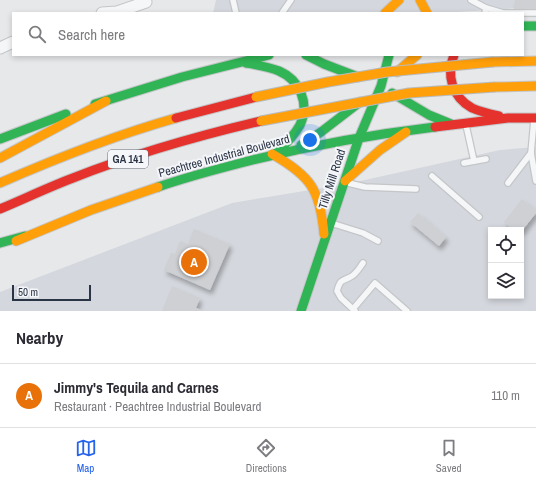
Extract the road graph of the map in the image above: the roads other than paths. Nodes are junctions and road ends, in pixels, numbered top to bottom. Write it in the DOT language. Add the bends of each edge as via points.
graph roads {
  1 [pos="233,0"];
  2 [pos="291,0"];
  3 [pos="399,0"];
  4 [pos="405,0"];
  5 [pos="420,0"];
  6 [pos="471,0"];
  7 [pos="146,2"];
  8 [pos="486,10"];
  9 [pos="120,12"];
  10 [pos="236,12"];
  11 [pos="283,12"];
  12 [pos="386,12"];
  13 [pos="400,12"];
  14 [pos="426,12"];
  15 [pos="497,12"];
  16 [pos="524,13"];
  17 [pos="536,13"];
  18 [pos="524,26"];
  19 [pos="536,26"];
  20 [pos="12,42"];
  21 [pos="0,48"];
  22 [pos="265,56"];
  23 [pos="308,56"];
  24 [pos="389,56"];
  25 [pos="416,56"];
  26 [pos="453,56"];
  27 [pos="536,61"];
  28 [pos="241,62"];
  29 [pos="381,86"];
  30 [pos="536,86"];
  31 [pos="106,101"];
  32 [pos="508,118"];
  33 [pos="535,118"];
  34 [pos="466,123"];
  35 [pos="452,125"];
  36 [pos="409,130"];
  37 [pos="359,138"];
  38 [pos="0,139"];
  39 [pos="292,150"];
  40 [pos="531,153"];
  41 [pos="274,154"];
  42 [pos="0,158"];
  43 [pos="486,159"];
  44 [pos="474,161"];
  45 [pos="464,163"];
  46 [pos="432,176"];
  47 [pos="536,181"];
  48 [pos="344,182"];
  49 [pos="0,183"];
  50 [pos="508,183"];
  51 [pos="416,190"];
  52 [pos="0,209"];
  53 [pos="479,217"];
  54 [pos="331,223"];
  55 [pos="25,236"];
  56 [pos="378,242"];
  57 [pos="0,243"];
  58 [pos="0,249"];
  59 [pos="322,249"];
  60 [pos="363,263"];
  61 [pos="354,310"];
  62 [pos="301,311"];
  63 [pos="406,311"];
  1 -- 10 [label="lane"];
  2 -- 11 [label="lane"];
  3 -- 12 [label="main road"];
  4 -- 13 [label="main road"];
  5 -- 14 [label="main road"];
  6 -- 8 [label="lane"];
  7 -- 9 [label="street"];
  8 -- 15 [label="lane"];
  16 -- 17 [label="lane"];
  18 -- 19 [label="main road"];
  20 -- 21 [label="street"];
  22 -- 28 [label="main road"];
  23 -- 29 [label="main road"];
  24 -- 29 [label="main road, Tilly Mill Road"];
  25 -- 29 [label="main road"];
  26 -- 32 [label="main road" via="449,69 452,87 457,95 477,110"];
  27 -- 49 [label="main road, GA 141, bridge" via="427,67 313,84 173,118 71,153"];
  28 -- 31 [label="main road"];
  28 -- 41 [label="main road" via="279,71 294,81 302,95 302,119 294,134"];
  29 -- 35 [label="main road" via="429,115"];
  29 -- 37 [label="main road, Tilly Mill Road"];
  29 -- 39 [label="main road" via="321,132"];
  30 -- 52 [label="main road, Peachtree Industrial Boulevard / GA 141, bridge" via="409,93 261,121 172,144 105,166"];
  31 -- 38 [label="main road"];
  31 -- 42 [label="main road"];
  32 -- 33 [label="main road, Peachtree Industrial Boulevard"];
  32 -- 34 [label="main road, Peachtree Industrial Boulevard"];
  33 -- 40 [label="lane"];
  34 -- 35 [label="main road, Peachtree Industrial Boulevard"];
  34 -- 44 [label="lane"];
  35 -- 36 [label="main road, Peachtree Industrial Boulevard"];
  36 -- 37 [label="main road, Peachtree Industrial Boulevard"];
  36 -- 48 [label="main road" via="380,150"];
  37 -- 39 [label="main road, Peachtree Industrial Boulevard"];
  37 -- 48 [label="main road, Tilly Mill Road"];
  39 -- 41 [label="main road, Peachtree Industrial Boulevard"];
  40 -- 47 [label="lane"];
  40 -- 50 [label="lane"];
  41 -- 55 [label="main road, Peachtree Industrial Boulevard" via="183,178"];
  41 -- 59 [label="main road" via="301,172 317,194 323,217"];
  43 -- 44 [label="lane"];
  44 -- 45 [label="lane"];
  46 -- 53 [label="lane"];
  48 -- 51 [label="lane"];
  48 -- 54 [label="main road, Tilly Mill Road"];
  54 -- 56 [label="lane" via="363,233"];
  54 -- 59 [label="main road, Tilly Mill Road"];
  55 -- 57 [label="main road"];
  55 -- 58 [label="main road, Peachtree Industrial Boulevard"];
  59 -- 62 [label="main road, Tilly Mill Road"];
  60 -- 61 [label="lane" via="353,275 339,284 337,291"];
  61 -- 63 [label="lane" via="375,283"];
}
